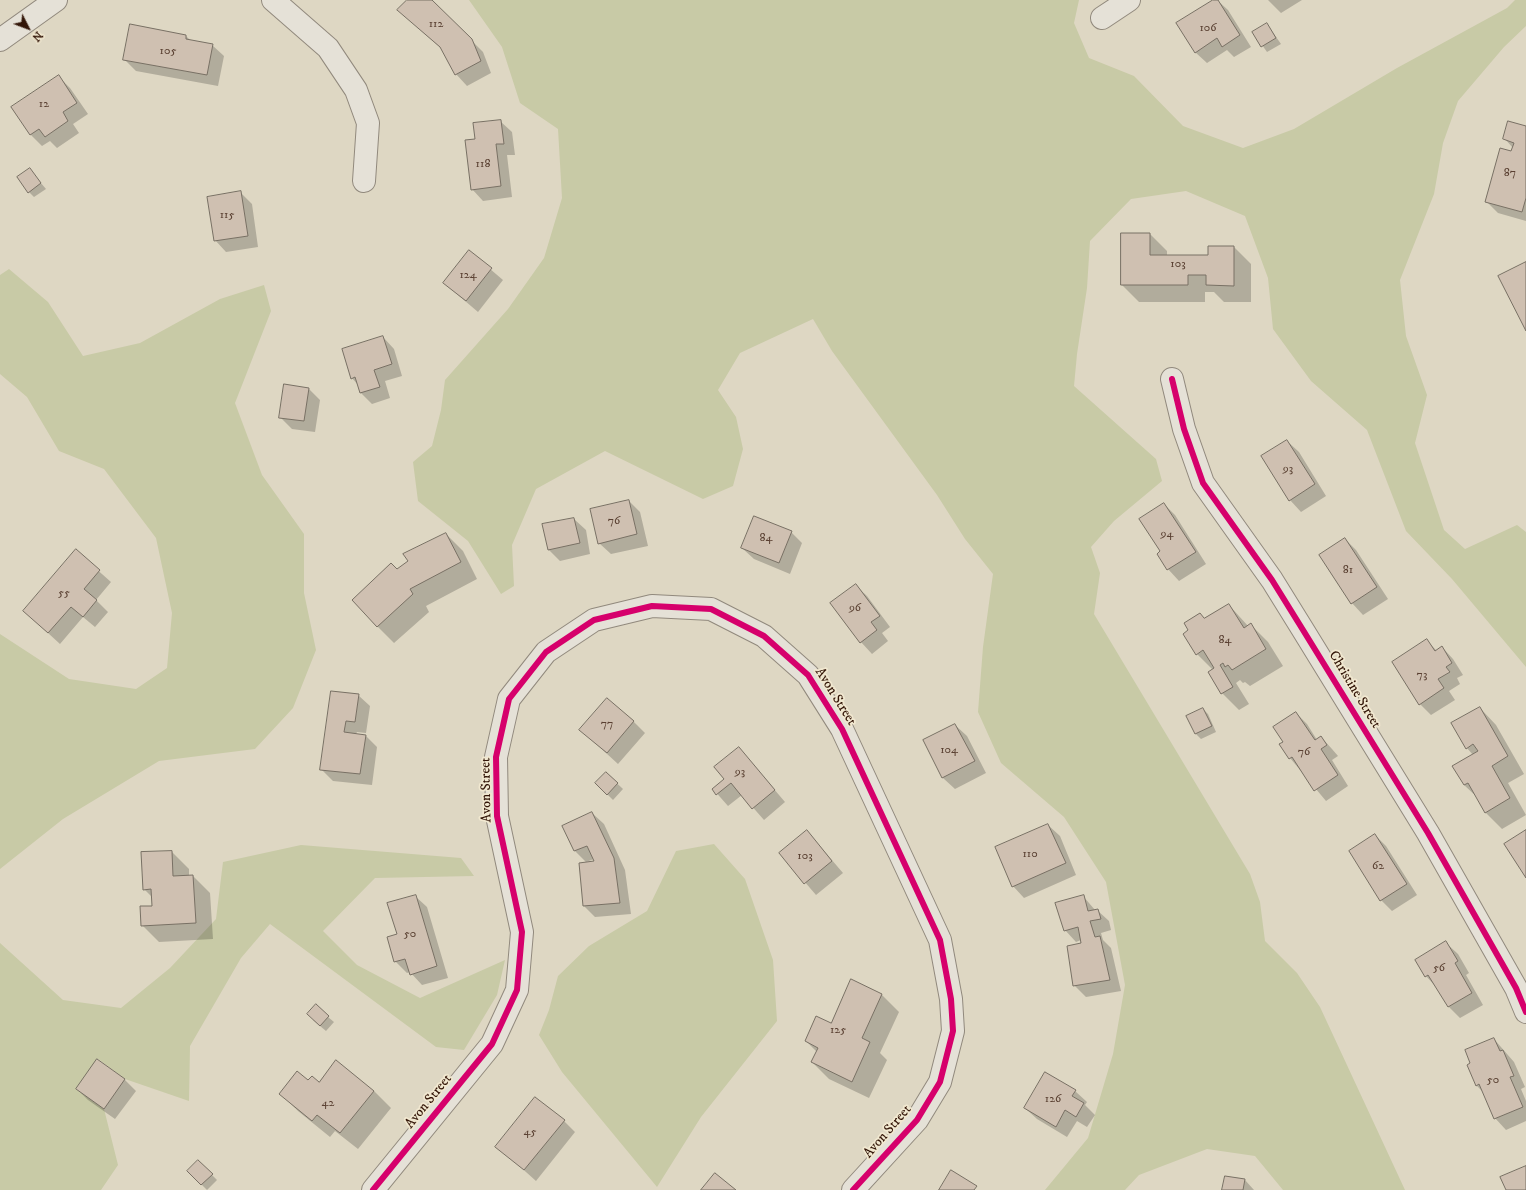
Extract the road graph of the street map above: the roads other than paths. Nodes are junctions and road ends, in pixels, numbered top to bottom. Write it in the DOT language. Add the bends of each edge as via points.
graph roads {
  1 [pos="56,0"];
  2 [pos="273,0"];
  3 [pos="1129,0"];
  4 [pos="1102,18"];
  5 [pos="0,40"];
  6 [pos="364,181"];
  7 [pos="1172,379"];
  8 [pos="1526,1012"];
  9 [pos="373,1190"];
  10 [pos="853,1190"];
  1 -- 5 [label="street"];
  2 -- 6 [label="street" via="328,48 356,90 368,123"];
  3 -- 4 [label="street"];
  7 -- 8 [label="street, Christine Street" via="1184,429 1203,483 1272,580 1424,826 1516,988"];
  9 -- 10 [label="street, Avon Street" via="492,1044 517,990 522,932 497,816 496,757 509,699 546,652 594,620 652,606 711,609 764,636 808,674 842,729 940,940 951,999 953,1031 940,1082 917,1120"];
}
